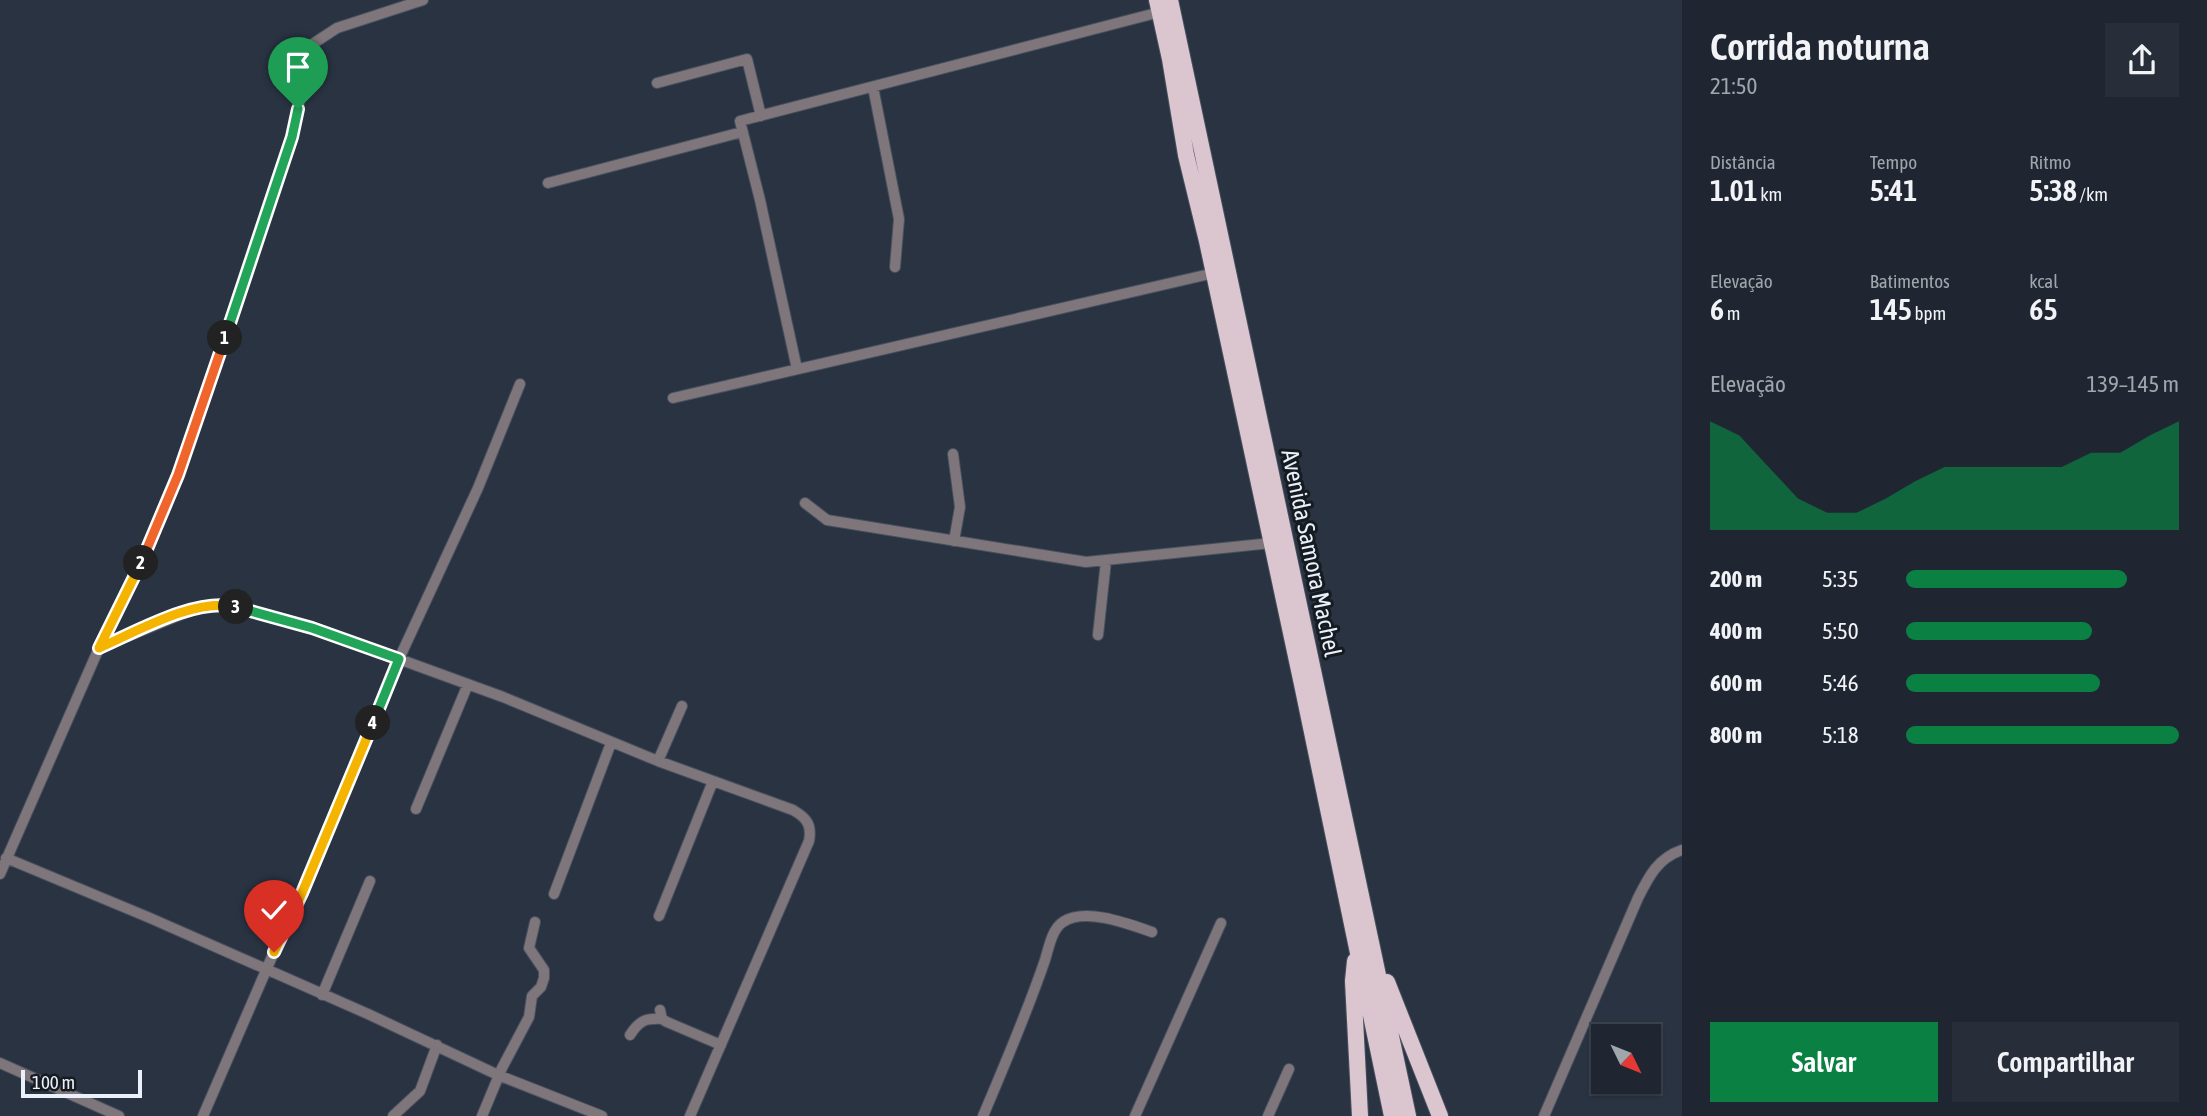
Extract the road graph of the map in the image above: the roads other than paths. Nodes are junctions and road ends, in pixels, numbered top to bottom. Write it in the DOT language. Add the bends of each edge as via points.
graph roads {
  1 [pos="423,0"];
  2 [pos="1162,4"];
  3 [pos="657,83"];
  4 [pos="873,87"];
  5 [pos="761,116"];
  6 [pos="742,132"];
  7 [pos="548,183"];
  8 [pos="895,267"];
  9 [pos="1214,273"];
  10 [pos="796,369"];
  11 [pos="520,384"];
  12 [pos="673,398"];
  13 [pos="953,454"];
  14 [pos="805,503"];
  15 [pos="954,541"];
  16 [pos="1272,543"];
  17 [pos="1105,561"];
  18 [pos="1098,635"];
  19 [pos="99,648"];
  20 [pos="399,659"];
  21 [pos="468,684"];
  22 [pos="682,706"];
  23 [pos="611,743"];
  24 [pos="658,761"];
  25 [pos="713,781"];
  26 [pos="416,809"];
  27 [pos="1682,850"];
  28 [pos="6,858"];
  29 [pos="0,874"];
  30 [pos="370,881"];
  31 [pos="554,894"];
  32 [pos="659,916"];
  33 [pos="535,922"];
  34 [pos="1221,922"];
  35 [pos="1152,932"];
  36 [pos="1356,947"];
  37 [pos="1375,958"];
  38 [pos="266,971"];
  39 [pos="322,995"];
  40 [pos="630,1035"];
  41 [pos="437,1045"];
  42 [pos="721,1045"];
  43 [pos="0,1063"];
  44 [pos="1290,1069"];
  45 [pos="498,1075"];
  46 [pos="119,1116"];
  47 [pos="203,1116"];
  48 [pos="393,1116"];
  49 [pos="482,1116"];
  50 [pos="602,1116"];
  51 [pos="690,1116"];
  52 [pos="984,1116"];
  53 [pos="1135,1116"];
  54 [pos="1268,1116"];
  55 [pos="1360,1116"];
  56 [pos="1391,1116"];
  57 [pos="1408,1116"];
  58 [pos="1440,1116"];
  59 [pos="1544,1116"];
  1 -- 19 [label="street" via="337,28 316,40 305,54 292,137 204,402 156,530"];
  2 -- 4 [label="street"];
  2 -- 9 [label="highway, Avenida Samora Machel" via="1186,155"];
  2 -- 37 [label="highway, Avenida Samora Machel"];
  3 -- 5 [label="street" via="747,59"];
  4 -- 5 [label="street"];
  4 -- 8 [label="street" via="899,219"];
  5 -- 6 [label="street" via="740,121"];
  6 -- 7 [label="street"];
  6 -- 10 [label="street"];
  9 -- 10 [label="street"];
  9 -- 16 [label="highway, Avenida Samora Machel"];
  10 -- 12 [label="street"];
  11 -- 20 [label="street"];
  13 -- 15 [label="street" via="960,507"];
  14 -- 15 [label="street" via="827,520"];
  15 -- 17 [label="street"];
  16 -- 17 [label="street"];
  16 -- 36 [label="highway, Avenida Samora Machel"];
  17 -- 18 [label="street"];
  19 -- 20 [label="street" via="197,608 222,604 312,628"];
  19 -- 28 [label="street"];
  20 -- 21 [label="street"];
  20 -- 38 [label="street"];
  21 -- 23 [label="street"];
  21 -- 26 [label="street"];
  22 -- 24 [label="street"];
  23 -- 24 [label="street"];
  23 -- 31 [label="street"];
  24 -- 25 [label="street"];
  25 -- 32 [label="street"];
  25 -- 42 [label="street" via="793,810 809,822 811,831"];
  27 -- 59 [label="street" via="1657,865 1638,898"];
  28 -- 29 [label="street"];
  28 -- 38 [label="street"];
  30 -- 39 [label="street"];
  33 -- 45 [label="street" via="529,948 544,970 544,978"];
  34 -- 53 [label="street"];
  35 -- 52 [label="street" via="1089,915 1061,923"];
  36 -- 55 [label="highway" via="1353,981"];
  36 -- 56 [label="highway, Avenida Samora Machel"];
  37 -- 57 [label="highway, Avenida Samora Machel"];
  37 -- 58 [label="highway"];
  38 -- 39 [label="street"];
  38 -- 47 [label="street"];
  39 -- 41 [label="street"];
  40 -- 42 [label="street" via="642,1020 661,1014 679,1028"];
  41 -- 45 [label="street"];
  41 -- 48 [label="street" via="420,1090"];
  42 -- 51 [label="street"];
  43 -- 46 [label="street"];
  44 -- 54 [label="street"];
  45 -- 49 [label="street"];
  45 -- 50 [label="street"];
}
